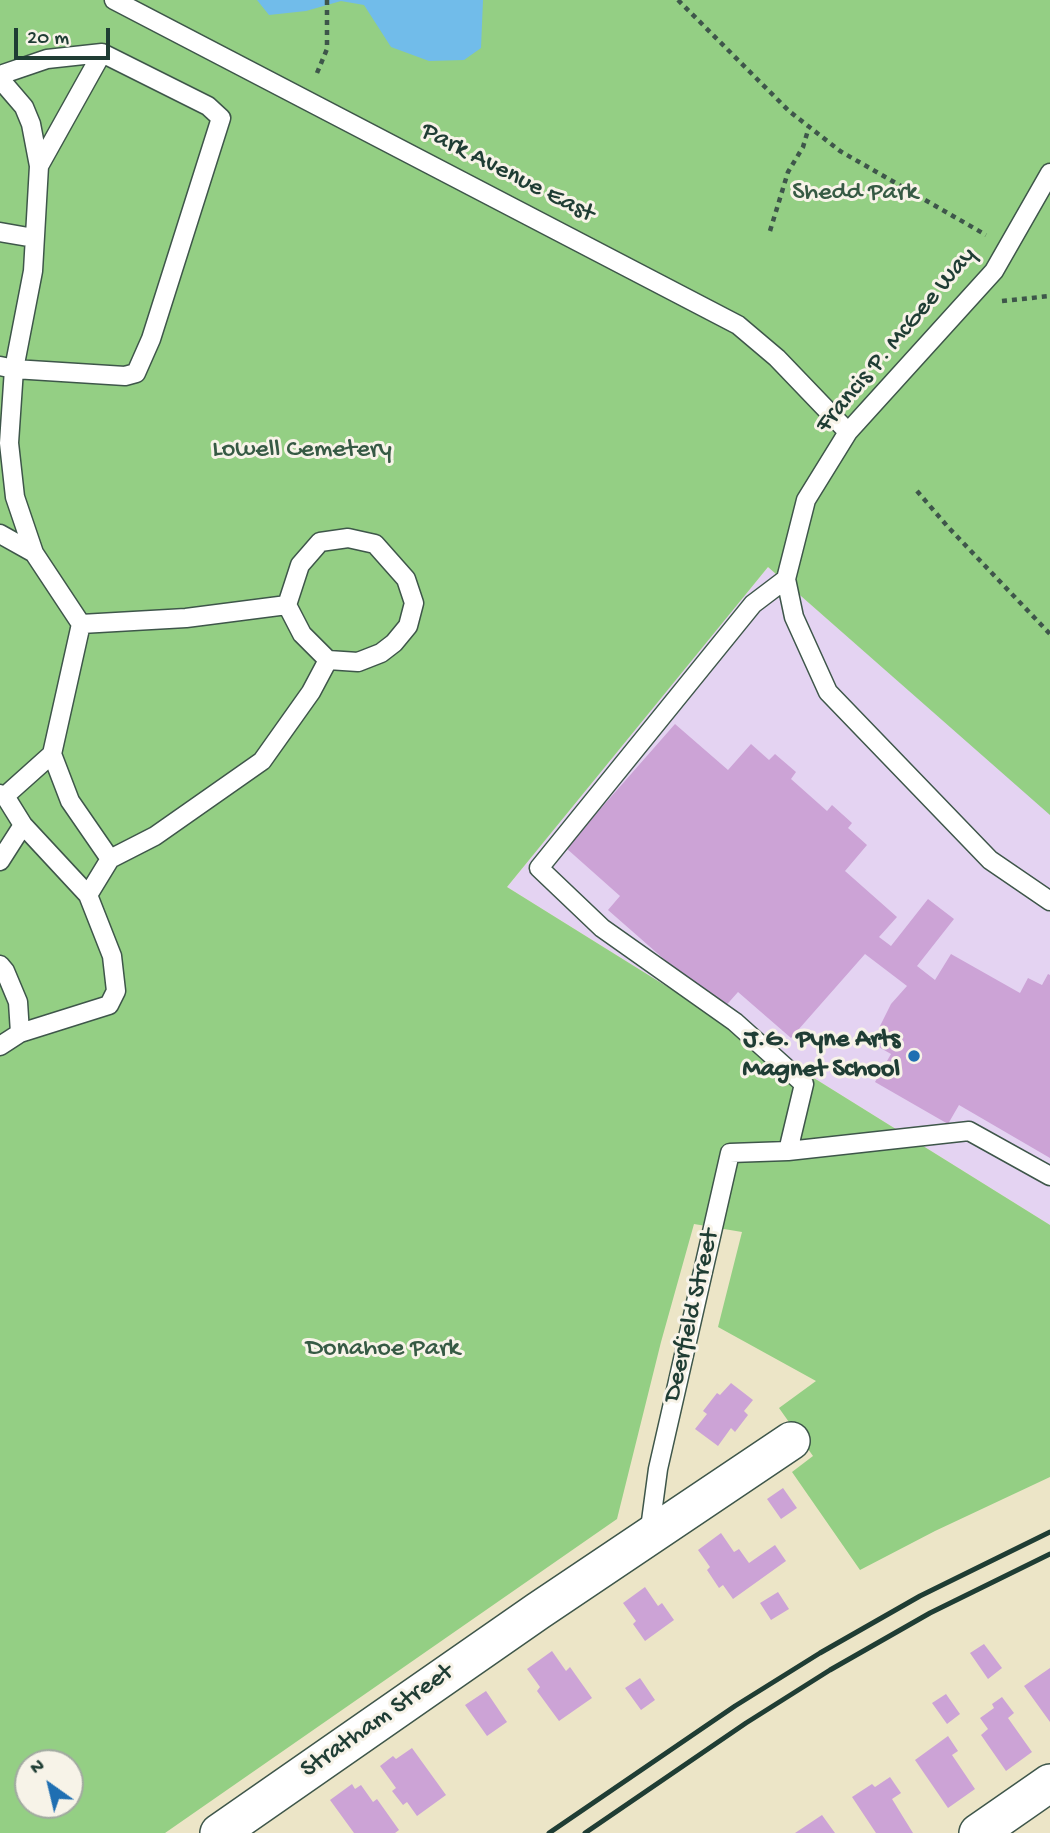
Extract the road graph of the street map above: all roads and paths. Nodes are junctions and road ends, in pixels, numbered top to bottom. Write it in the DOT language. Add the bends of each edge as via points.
graph roads {
  1 [pos="114,0"];
  2 [pos="327,0"];
  3 [pos="678,0"];
  4 [pos="102,53"];
  5 [pos="317,73"];
  6 [pos="0,77"];
  7 [pos="810,127"];
  8 [pos="39,166"];
  9 [pos="1050,173"];
  10 [pos="770,231"];
  11 [pos="0,232"];
  12 [pos="34,238"];
  13 [pos="993,239"];
  14 [pos="1050,296"];
  15 [pos="962,307"];
  16 [pos="7,368"];
  17 [pos="848,432"];
  18 [pos="917,491"];
  19 [pos="0,534"];
  20 [pos="34,553"];
  21 [pos="786,579"];
  22 [pos="287,605"];
  23 [pos="81,624"];
  24 [pos="1050,634"];
  25 [pos="328,660"];
  26 [pos="52,754"];
  27 [pos="2,795"];
  28 [pos="23,825"];
  29 [pos="110,859"];
  30 [pos="0,861"];
  31 [pos="88,895"];
  32 [pos="1050,901"];
  33 [pos="0,965"];
  34 [pos="20,1033"];
  35 [pos="0,1046"];
  36 [pos="788,1151"];
  37 [pos="1050,1176"];
  38 [pos="791,1441"];
  39 [pos="649,1536"];
  40 [pos="1050,1783"];
  41 [pos="219,1833"];
  42 [pos="978,1833"];
  1 -- 17 [label="lane, Park Avenue East" via="738,325 777,358"];
  2 -- 5 [label="path" via="327,49"];
  3 -- 7 [label="path"];
  4 -- 6 [label="lane" via="47,59"];
  4 -- 8 [label="lane"];
  4 -- 16 [label="lane" via="208,106 221,118 136,373"];
  6 -- 8 [label="lane" via="31,124"];
  7 -- 10 [label="path" via="788,172"];
  7 -- 13 [label="path" via="840,151"];
  8 -- 12 [label="lane"];
  9 -- 15 [label="lane, Francis P. McGee Way" via="994,271"];
  11 -- 12 [label="lane"];
  12 -- 16 [label="lane" via="33,271"];
  14 -- 15 [label="path"];
  15 -- 17 [label="lane, Francis P. McGee Way"];
  16 -- 20 [label="lane" via="15,497"];
  17 -- 21 [label="lane, Francis P. McGee Way" via="806,500"];
  18 -- 24 [label="path"];
  19 -- 20 [label="lane"];
  20 -- 23 [label="lane"];
  21 -- 32 [label="lane, Francis P. McGee Way" via="794,617 828,692 990,860"];
  21 -- 36 [label="lane" via="753,604 538,868 602,928 735,1022 804,1084"];
  22 -- 23 [label="lane" via="186,618"];
  22 -- 25 [label="lane" via="302,634"];
  22 -- 25 [label="lane" via="300,565 320,542 348,538 375,544 406,579 414,603 408,626 394,643 358,662"];
  23 -- 26 [label="lane"];
  25 -- 29 [label="lane" via="312,692 262,761 155,836"];
  26 -- 27 [label="lane"];
  26 -- 29 [label="lane" via="70,801"];
  27 -- 28 [label="lane"];
  28 -- 30 [label="lane"];
  28 -- 31 [label="lane"];
  29 -- 31 [label="lane"];
  31 -- 34 [label="lane" via="112,956 116,991 109,1005"];
  33 -- 34 [label="lane" via="18,1002"];
  34 -- 35 [label="lane"];
  36 -- 37 [label="lane" via="969,1131"];
  36 -- 39 [label="lane, Deerfield Street" via="730,1153 658,1469"];
  38 -- 39 [label="street"];
  39 -- 41 [label="street, Stratham Street"];
  40 -- 42 [label="street"];
}
